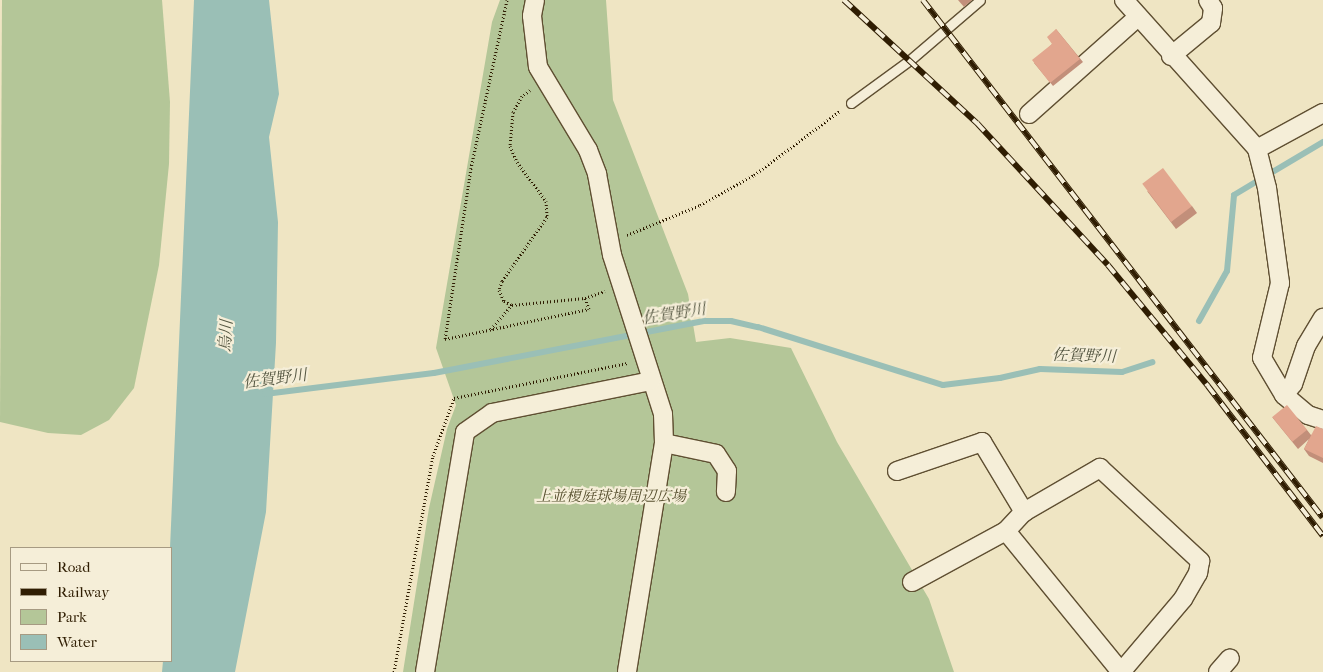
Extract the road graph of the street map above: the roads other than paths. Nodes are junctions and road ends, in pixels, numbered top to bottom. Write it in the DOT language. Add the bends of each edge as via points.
graph roads {
  1 [pos="535,0"];
  2 [pos="980,0"];
  3 [pos="1124,0"];
  4 [pos="1208,0"];
  5 [pos="1138,16"];
  6 [pos="1171,56"];
  7 [pos="850,103"];
  8 [pos="1323,113"];
  9 [pos="1029,114"];
  10 [pos="1258,153"];
  11 [pos="1323,318"];
  12 [pos="651,381"];
  13 [pos="1284,395"];
  14 [pos="1323,420"];
  15 [pos="664,443"];
  16 [pos="897,471"];
  17 [pos="726,492"];
  18 [pos="1024,512"];
  19 [pos="1006,531"];
  20 [pos="912,582"];
  21 [pos="1230,658"];
  22 [pos="426,672"];
  23 [pos="627,672"];
  24 [pos="1121,672"];
  25 [pos="1218,672"];
  1 -- 12 [label="street" via="533,24 538,67 543,81 588,150 597,174 610,242"];
  2 -- 7 [label="lane" via="910,60"];
  3 -- 5 [label="street"];
  4 -- 6 [label="street" via="1213,8 1211,23"];
  5 -- 6 [label="street"];
  5 -- 9 [label="street"];
  6 -- 10 [label="street"];
  8 -- 10 [label="street"];
  10 -- 13 [label="street" via="1267,188 1280,282 1262,358"];
  11 -- 13 [label="street" via="1306,346 1293,384"];
  12 -- 15 [label="street" via="663,414"];
  12 -- 22 [label="street" via="492,413 465,432"];
  13 -- 14 [label="street" via="1308,415"];
  15 -- 17 [label="street" via="716,454 727,471"];
  15 -- 23 [label="street"];
  16 -- 18 [label="street" via="982,442"];
  18 -- 19 [label="street"];
  18 -- 24 [label="street" via="1100,468 1200,561 1198,573 1183,599"];
  19 -- 20 [label="street"];
  19 -- 24 [label="street"];
  21 -- 25 [label="street"];
}
